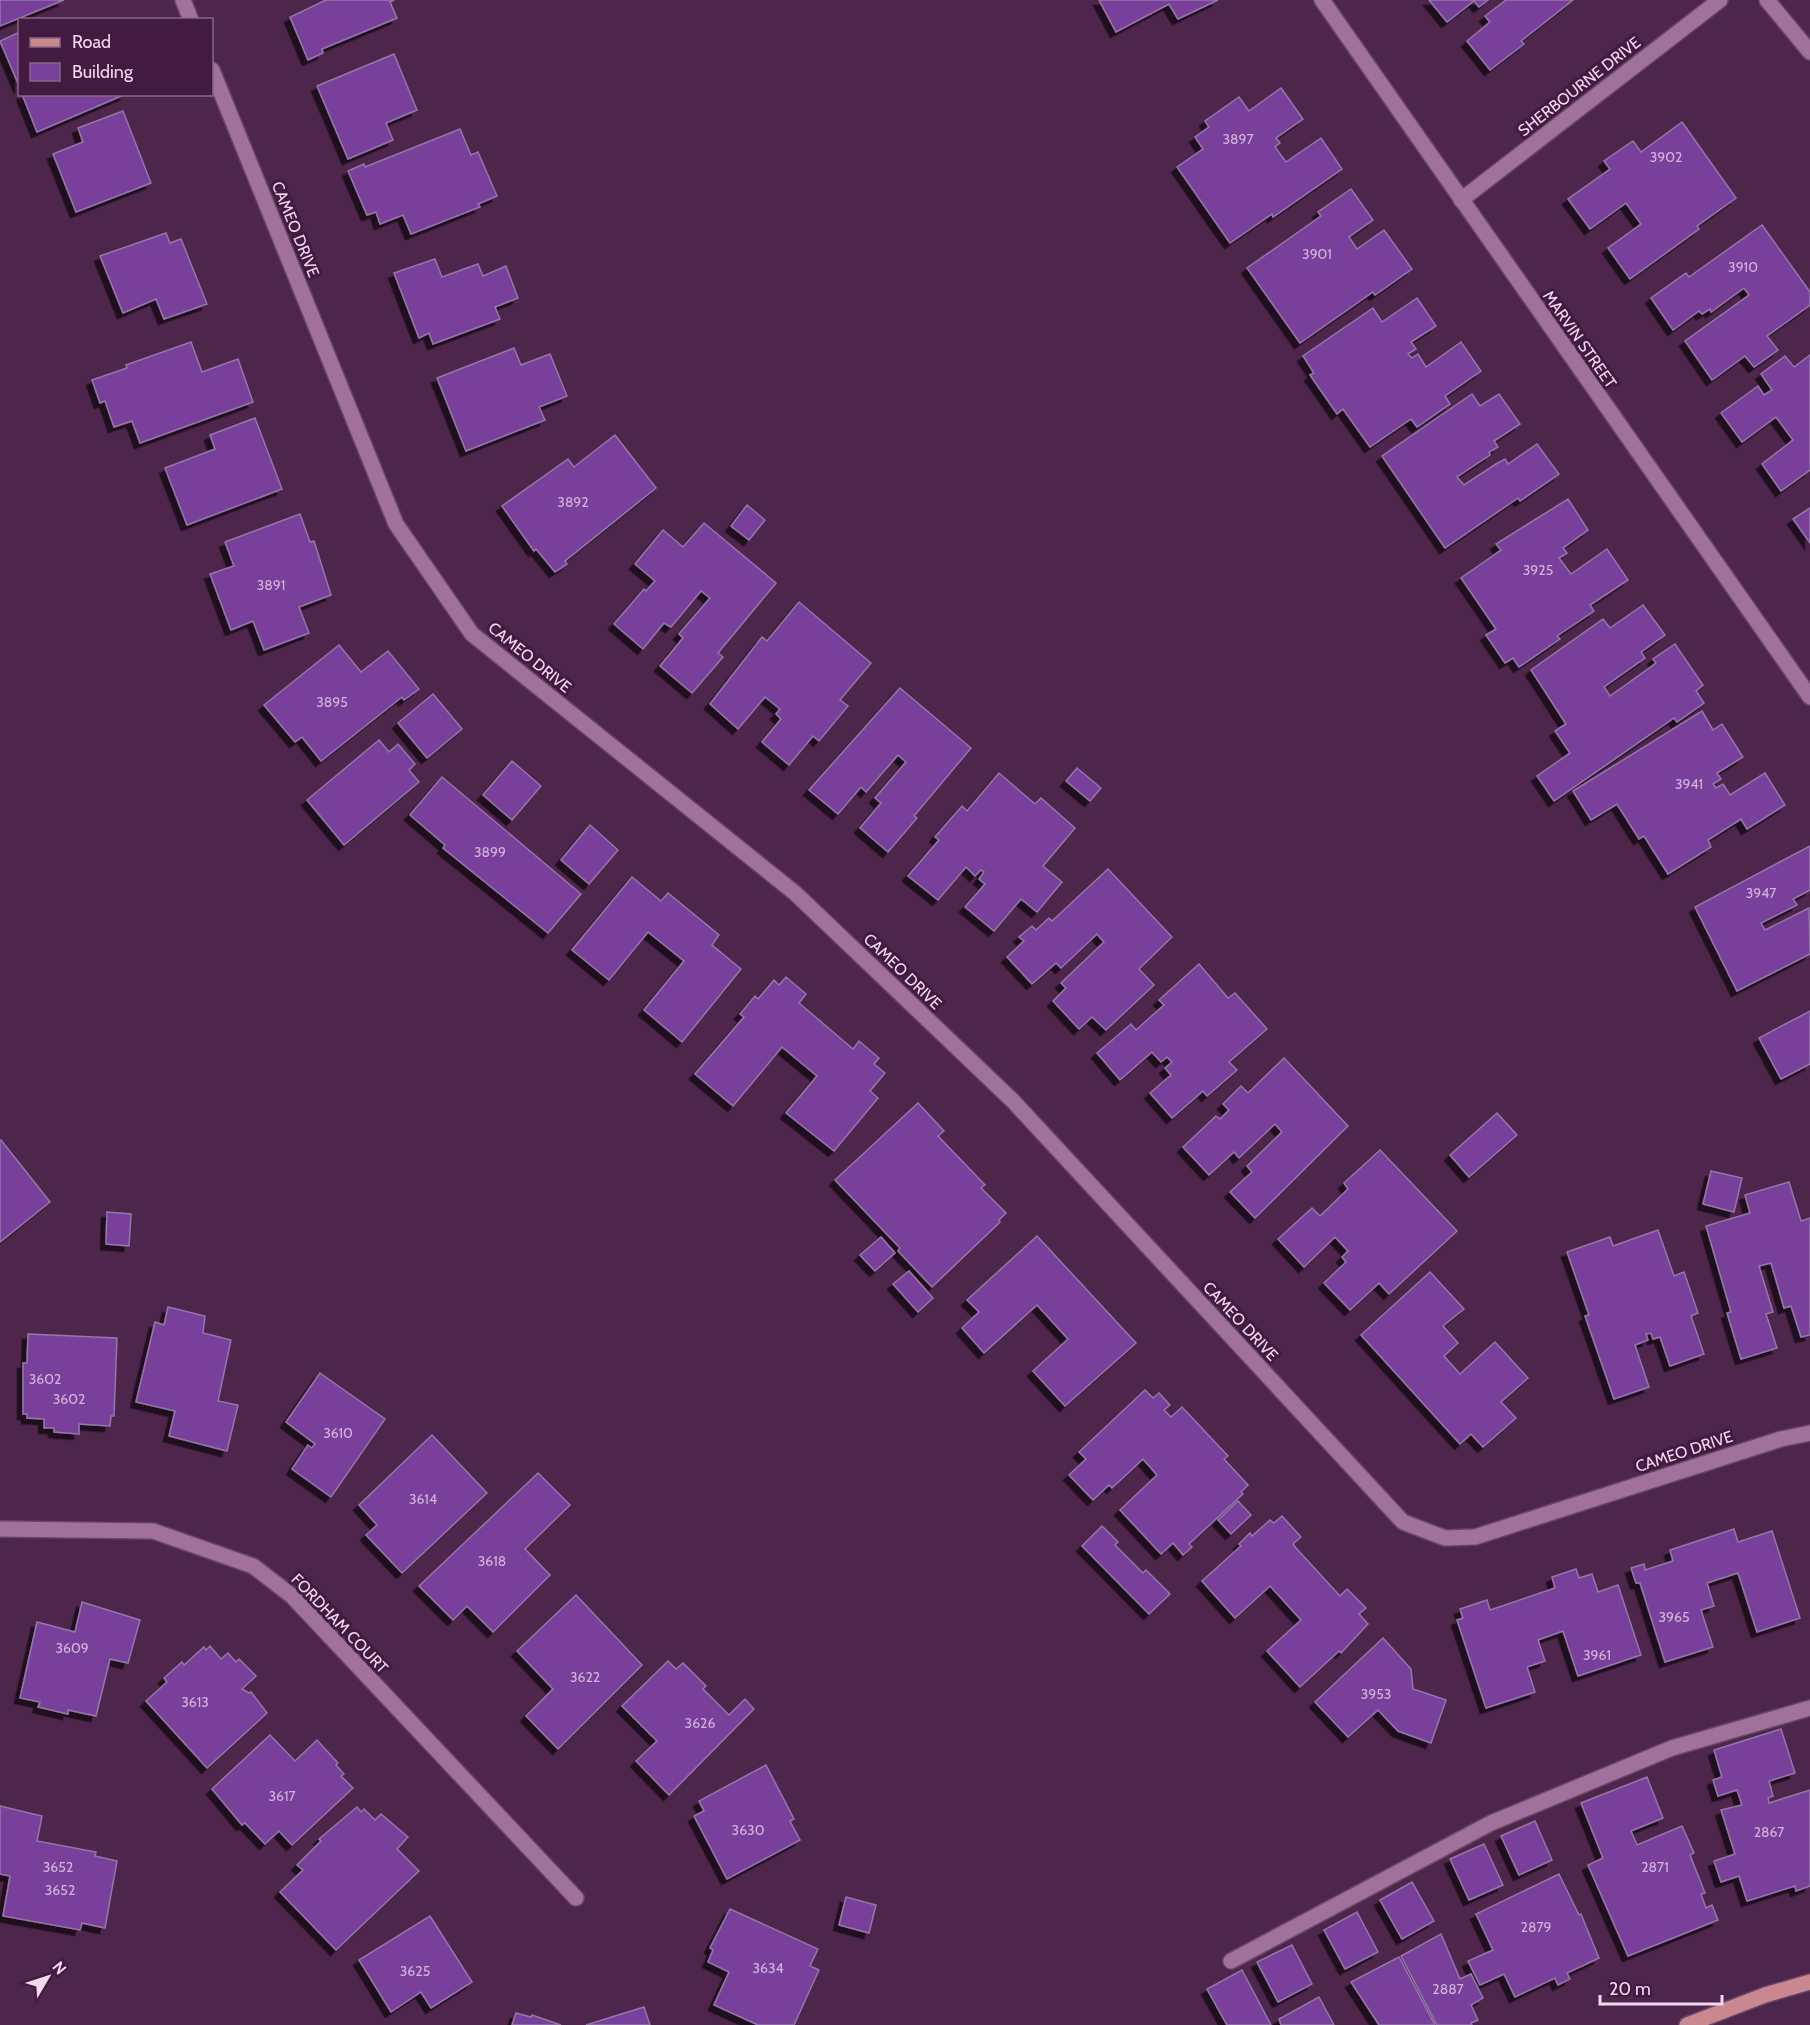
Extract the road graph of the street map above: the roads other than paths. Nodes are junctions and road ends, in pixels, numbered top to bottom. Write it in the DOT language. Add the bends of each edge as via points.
graph roads {
  1 [pos="183,0"];
  2 [pos="1322,0"];
  3 [pos="1720,0"];
  4 [pos="1767,0"];
  5 [pos="190,18"];
  6 [pos="1810,52"];
  7 [pos="213,72"];
  8 [pos="1461,200"];
  9 [pos="1810,697"];
  10 [pos="1810,1433"];
  11 [pos="0,1529"];
  12 [pos="1810,1708"];
  13 [pos="576,1898"];
  14 [pos="1231,1961"];
  15 [pos="1810,1982"];
  16 [pos="1687,2025"];
  1 -- 5 [label="street"];
  2 -- 8 [label="street, MARVIN STREET"];
  3 -- 8 [label="street, SHERBOURNE DRIVE"];
  4 -- 6 [label="street"];
  7 -- 10 [label="street, CAMEO DRIVE" via="396,524 472,634 795,893 1004,1093 1403,1522 1445,1538 1474,1537 1781,1438"];
  8 -- 9 [label="street, MARVIN STREET"];
  11 -- 13 [label="street, FORDHAM COURT" via="153,1530 254,1566 292,1596"];
  12 -- 14 [label="street" via="1672,1748 1491,1822"];
  15 -- 16 [label="main road"];
}
